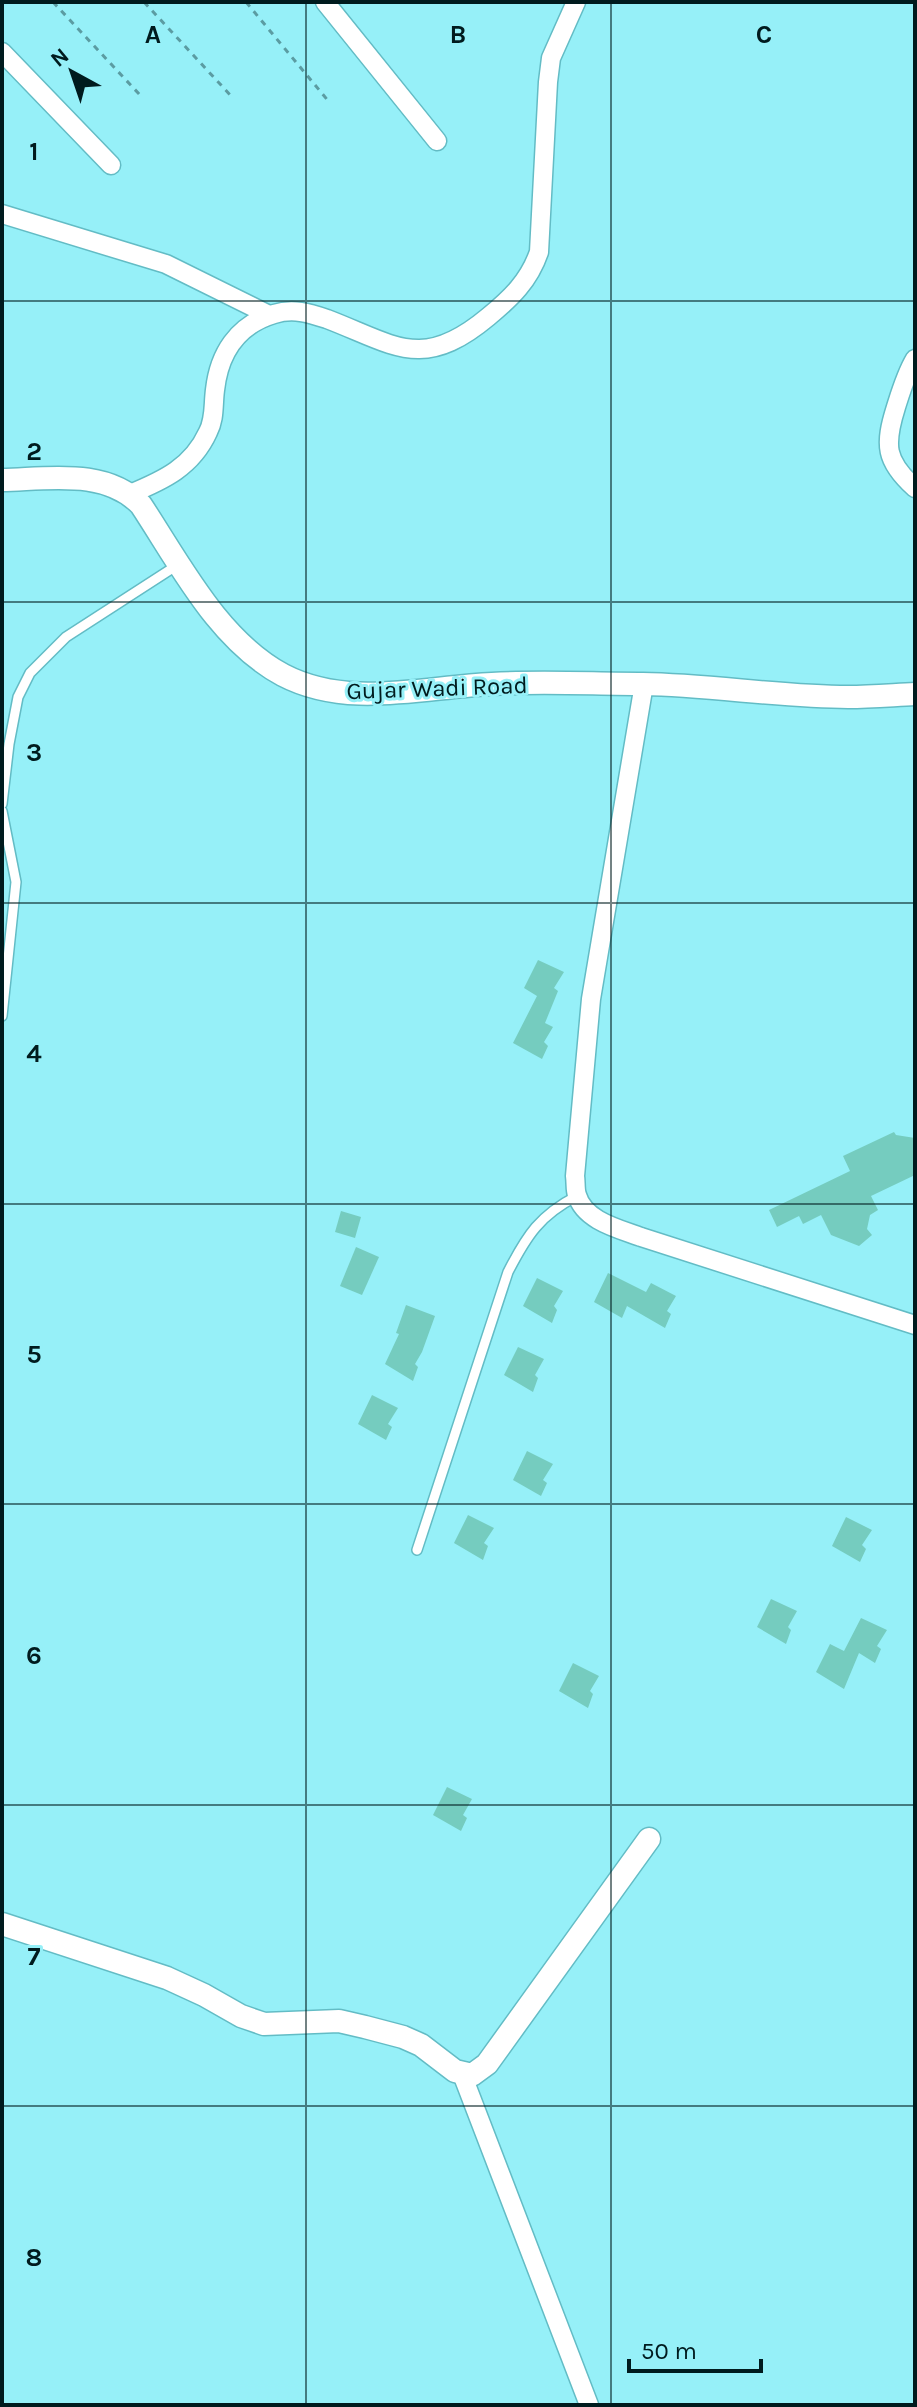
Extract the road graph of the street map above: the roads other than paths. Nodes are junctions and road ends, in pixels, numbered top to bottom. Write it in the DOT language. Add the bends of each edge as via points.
graph roads {
  1 [pos="325,2"];
  2 [pos="576,2"];
  3 [pos="2,52"];
  4 [pos="437,141"];
  5 [pos="111,165"];
  6 [pos="2,214"];
  7 [pos="269,315"];
  8 [pos="915,359"];
  9 [pos="2,480"];
  10 [pos="915,488"];
  11 [pos="130,494"];
  12 [pos="180,564"];
  13 [pos="644,684"];
  14 [pos="915,694"];
  15 [pos="2,804"];
  16 [pos="2,811"];
  17 [pos="2,1016"];
  18 [pos="577,1196"];
  19 [pos="915,1325"];
  20 [pos="417,1550"];
  21 [pos="649,1839"];
  22 [pos="2,1924"];
  23 [pos="462,2074"];
  24 [pos="589,2405"];
  1 -- 4 [label="street"];
  2 -- 7 [label="street" via="551,58 539,252 524,284 480,323 435,349 403,350 308,312"];
  3 -- 5 [label="street"];
  6 -- 7 [label="street" via="166,264"];
  7 -- 11 [label="street" via="226,348 212,422 202,445 173,476"];
  8 -- 10 [label="street" via="887,436 890,457"];
  9 -- 11 [label="street" via="93,480"];
  11 -- 12 [label="street, Gujar Wadi Road"];
  12 -- 13 [label="street, Gujar Wadi Road" via="216,617 263,663 305,685 363,695 493,684"];
  12 -- 15 [label="lane" via="66,637 30,673 18,697"];
  13 -- 14 [label="street, Gujar Wadi Road" via="847,697"];
  13 -- 18 [label="street" via="591,999"];
  16 -- 17 [label="lane" via="16,882"];
  18 -- 19 [label="street" via="602,1222"];
  18 -- 20 [label="lane" via="539,1221 508,1272"];
  21 -- 23 [label="street" via="487,2064 472,2075"];
  22 -- 23 [label="street" via="167,1978 264,2024 339,2021 403,2037"];
  23 -- 24 [label="street"];
}
